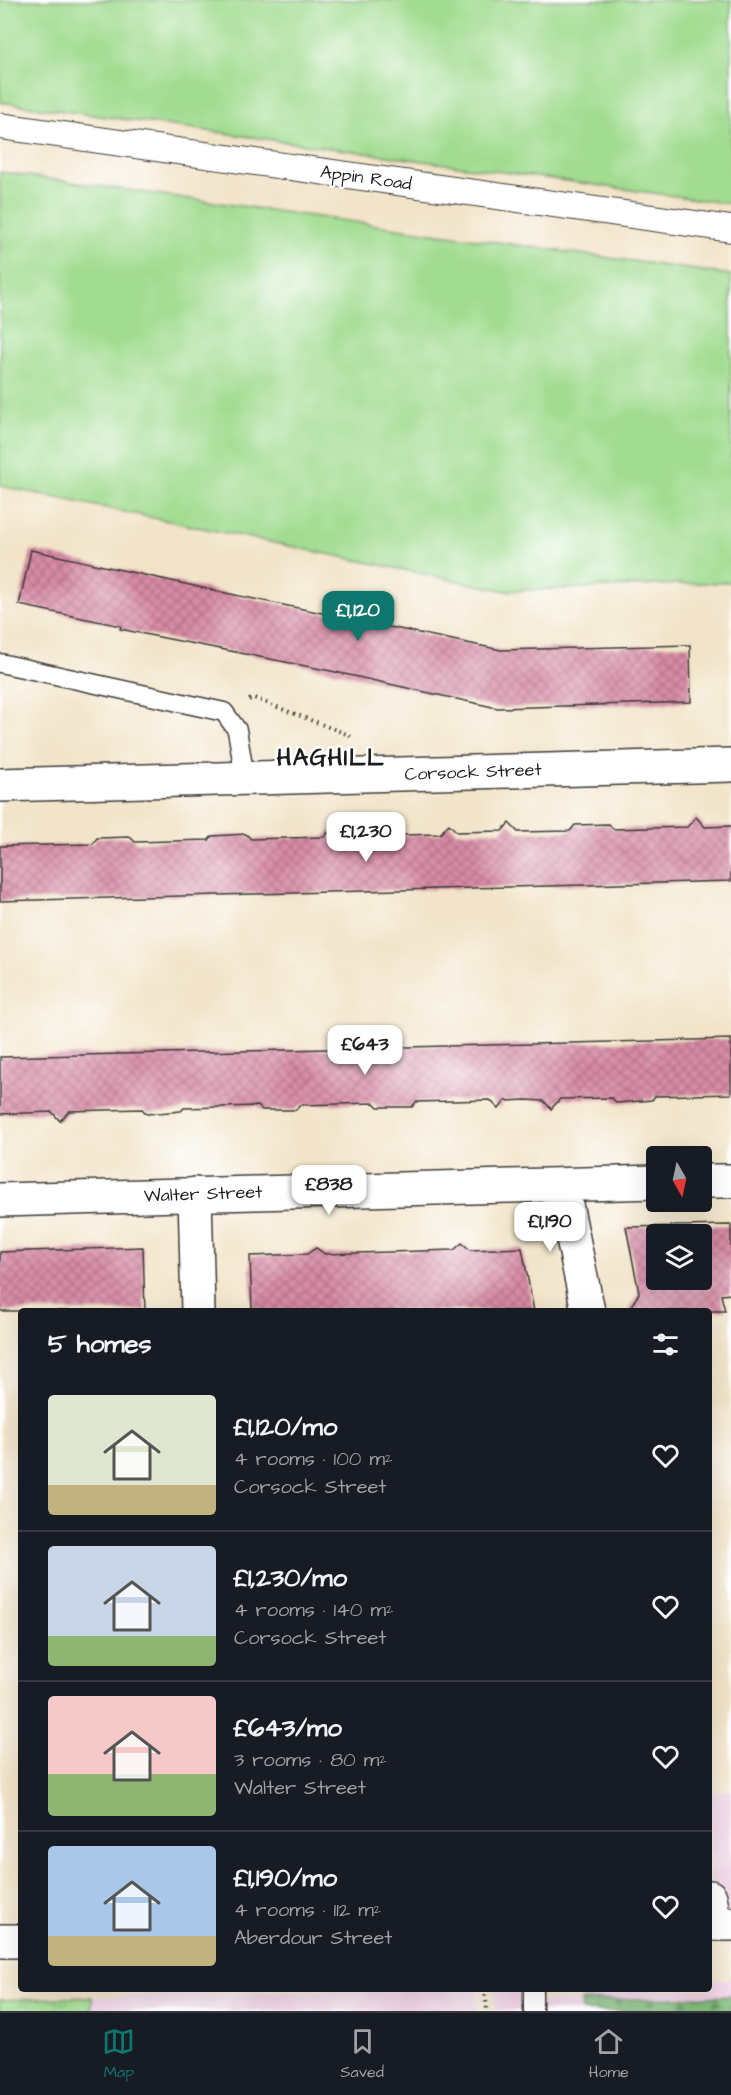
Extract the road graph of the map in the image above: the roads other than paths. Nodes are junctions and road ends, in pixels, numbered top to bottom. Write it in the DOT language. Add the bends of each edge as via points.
graph roads {
  1 [pos="0,126"];
  2 [pos="731,229"];
  3 [pos="0,663"];
  4 [pos="731,765"];
  5 [pos="245,778"];
  6 [pos="0,785"];
  7 [pos="731,1180"];
  8 [pos="712,1181"];
  9 [pos="646,1182"];
  10 [pos="562,1185"];
  11 [pos="195,1194"];
  12 [pos="0,1200"];
  13 [pos="198,1308"];
  14 [pos="587,1308"];
  15 [pos="0,1941"];
  16 [pos="18,1941"];
  17 [pos="533,1992"];
  18 [pos="533,2011"];
  1 -- 2 [label="street, Appin Road"];
  3 -- 5 [label="lane" via="224,712 237,730"];
  4 -- 5 [label="street, Corsock Street"];
  5 -- 6 [label="street, Corsock Street"];
  7 -- 8 [label="street"];
  9 -- 10 [label="street, Walter Street"];
  10 -- 11 [label="street, Walter Street"];
  10 -- 14 [label="street"];
  11 -- 12 [label="street, Walter Street"];
  11 -- 13 [label="street"];
  15 -- 16 [label="street"];
  17 -- 18 [label="lane"];
}
